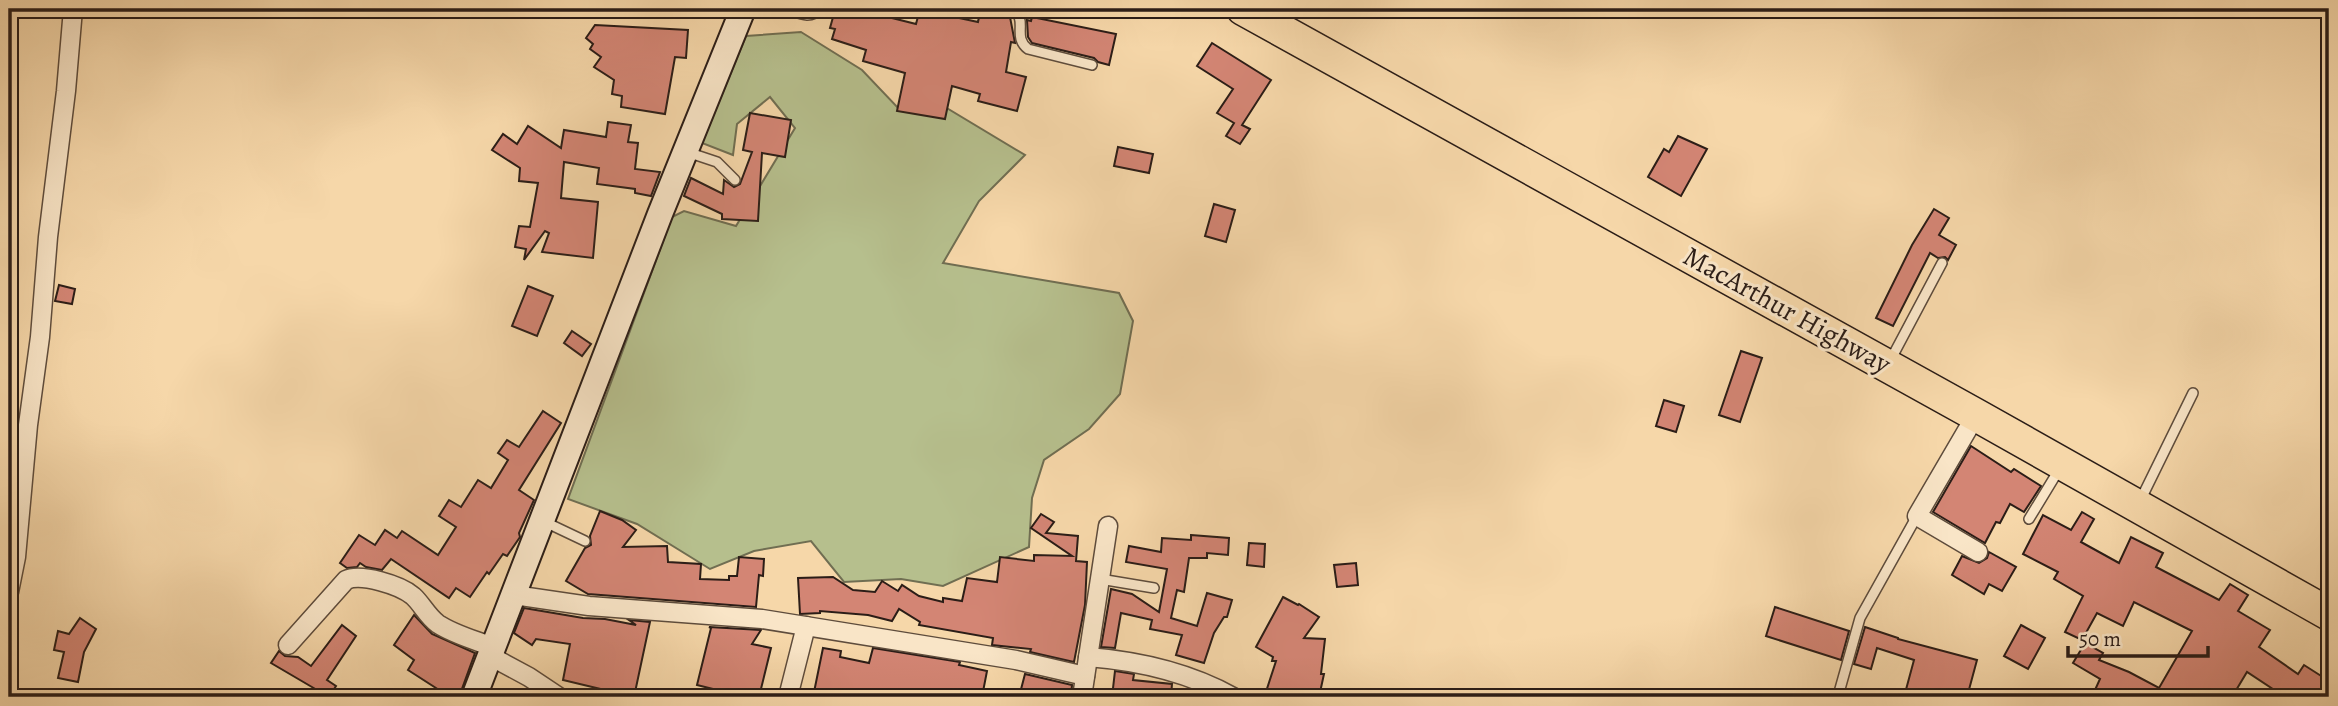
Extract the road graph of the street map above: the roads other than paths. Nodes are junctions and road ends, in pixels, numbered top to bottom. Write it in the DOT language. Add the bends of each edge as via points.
graph roads {
  1 [pos="73,9"];
  2 [pos="743,9"];
  3 [pos="787,9"];
  4 [pos="820,9"];
  5 [pos="1011,9"];
  6 [pos="1243,9"];
  7 [pos="1092,65"];
  8 [pos="685,152"];
  9 [pos="735,180"];
  10 [pos="1942,263"];
  11 [pos="1888,366"];
  12 [pos="2193,393"];
  13 [pos="1976,415"];
  14 [pos="2062,463"];
  15 [pos="2137,505"];
  16 [pos="1917,516"];
  17 [pos="2029,519"];
  18 [pos="543,522"];
  19 [pos="1108,526"];
  20 [pos="585,541"];
  21 [pos="1978,552"];
  22 [pos="1100,579"];
  23 [pos="1154,587"];
  24 [pos="9,592"];
  25 [pos="514,595"];
  26 [pos="2329,614"];
  27 [pos="806,626"];
  28 [pos="288,645"];
  29 [pos="491,652"];
  30 [pos="1088,657"];
  31 [pos="1085,676"];
  32 [pos="474,697"];
  33 [pos="559,697"];
  34 [pos="788,697"];
  35 [pos="1082,697"];
  36 [pos="1233,697"];
  37 [pos="1839,697"];
  1 -- 24 [label="street"];
  2 -- 8 [label="main road"];
  3 -- 4 [label="lane" via="806,16"];
  5 -- 7 [label="lane" via="1020,17 1019,38 1028,49"];
  6 -- 11 [label="highway, MacArthur Highway"];
  8 -- 9 [label="lane" via="717,162"];
  8 -- 18 [label="main road"];
  10 -- 11 [label="lane"];
  11 -- 13 [label="highway, MacArthur Highway"];
  12 -- 15 [label="lane"];
  13 -- 14 [label="highway, MacArthur Highway"];
  13 -- 16 [label="street"];
  14 -- 15 [label="highway, MacArthur Highway"];
  14 -- 17 [label="lane"];
  15 -- 26 [label="highway, MacArthur Highway"];
  16 -- 21 [label="street"];
  16 -- 37 [label="lane" via="1860,618"];
  18 -- 20 [label="lane"];
  18 -- 25 [label="main road"];
  19 -- 22 [label="street"];
  22 -- 23 [label="lane"];
  22 -- 30 [label="street"];
  25 -- 27 [label="street"];
  25 -- 29 [label="main road"];
  27 -- 31 [label="street" via="1016,660"];
  27 -- 34 [label="street"];
  28 -- 29 [label="street" via="346,580 355,576 403,589 439,624"];
  29 -- 32 [label="main road"];
  29 -- 33 [label="street"];
  30 -- 31 [label="street"];
  30 -- 36 [label="street" via="1151,665"];
  31 -- 35 [label="street"];
}
